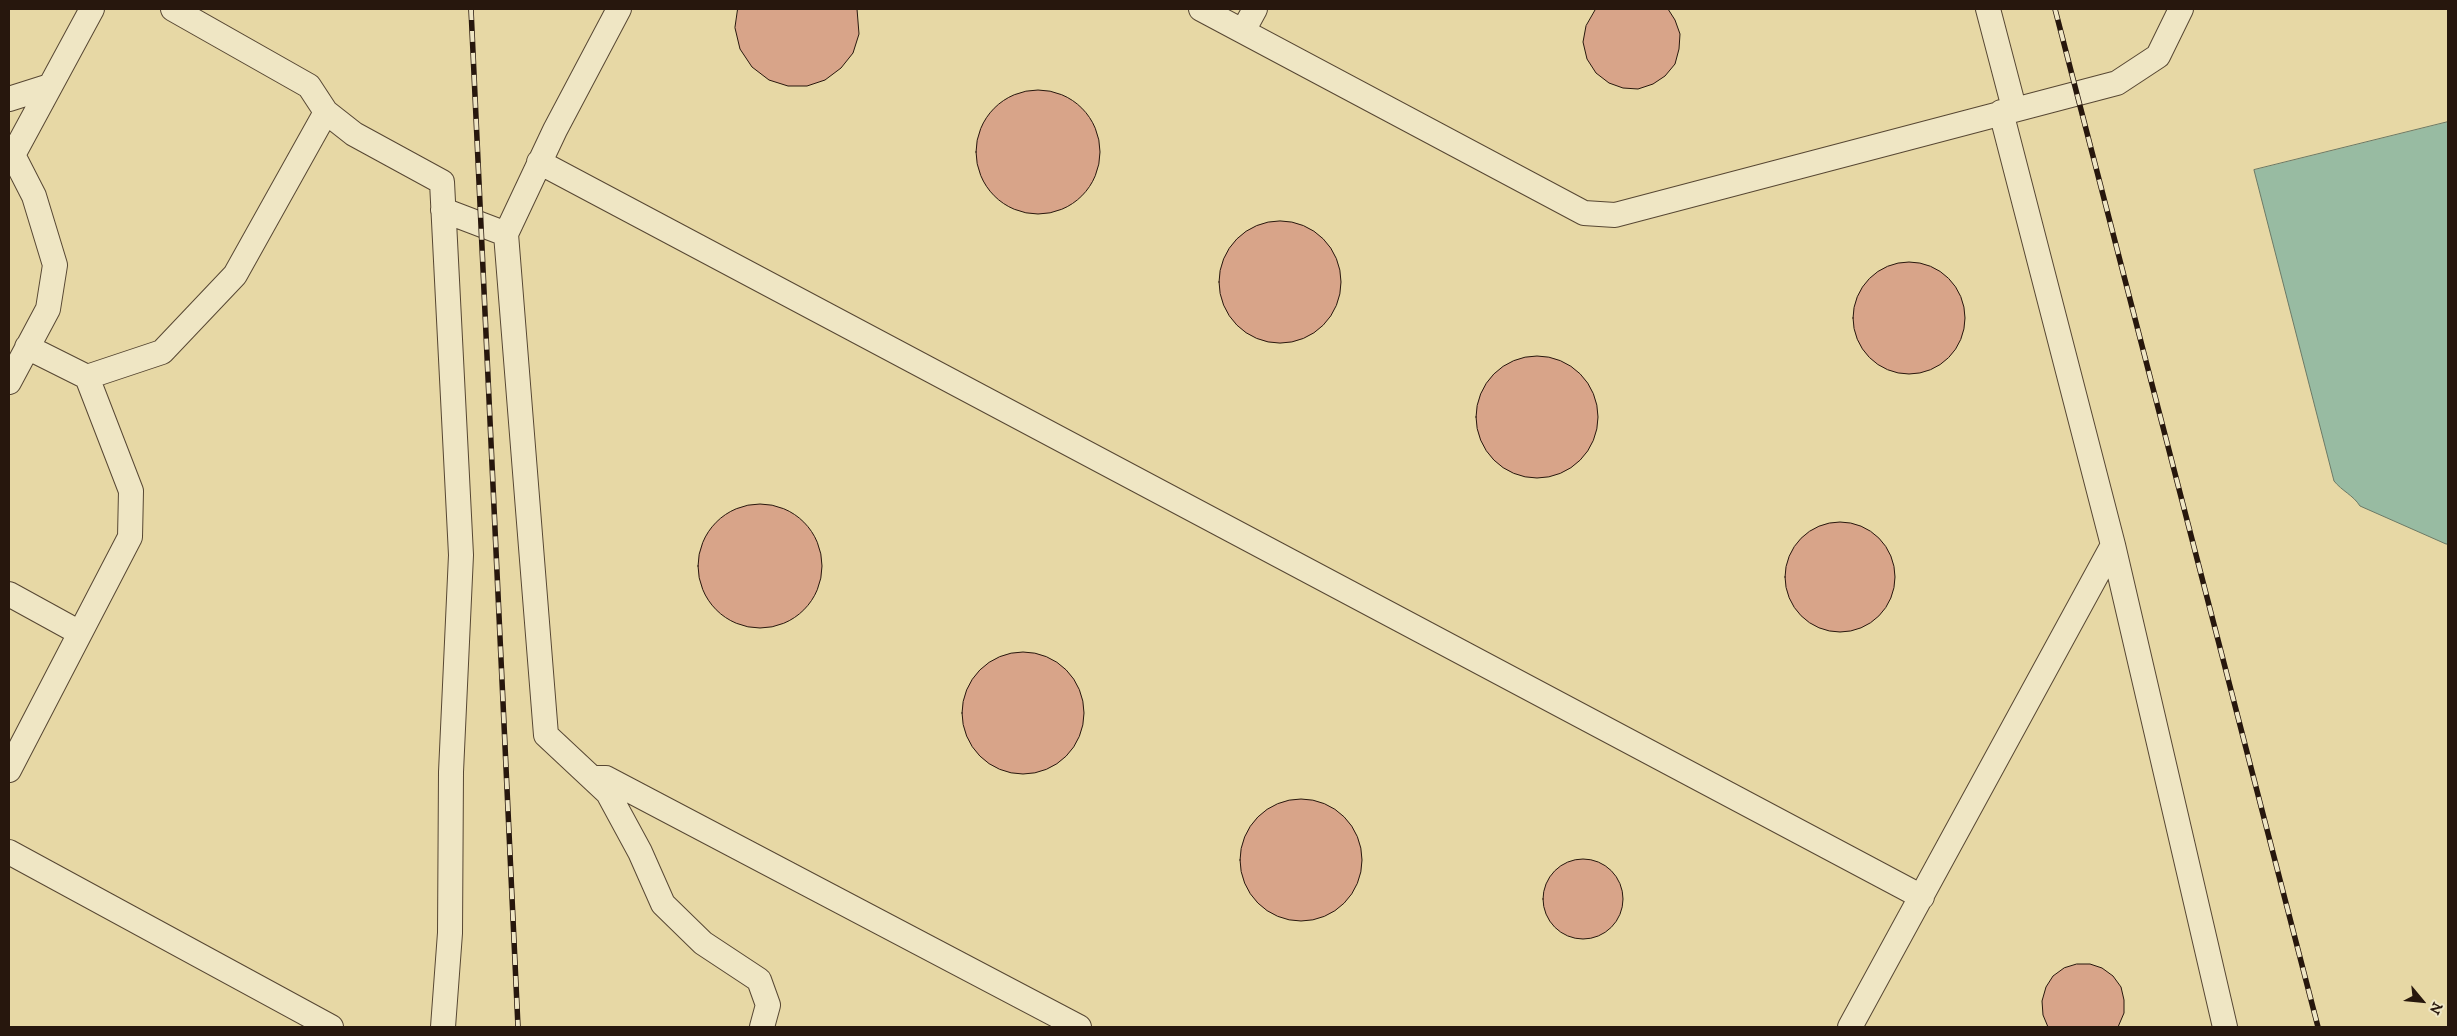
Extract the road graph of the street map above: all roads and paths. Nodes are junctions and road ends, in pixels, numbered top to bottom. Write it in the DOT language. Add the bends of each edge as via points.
graph roads {
  1 [pos="92,9"];
  2 [pos="173,9"];
  3 [pos="619,9"];
  4 [pos="1201,9"];
  5 [pos="1255,9"];
  6 [pos="1988,9"];
  7 [pos="2181,9"];
  8 [pos="1243,31"];
  9 [pos="50,86"];
  10 [pos="9,99"];
  11 [pos="2007,110"];
  12 [pos="326,112"];
  13 [pos="11,153"];
  14 [pos="539,162"];
  15 [pos="443,210"];
  16 [pos="506,234"];
  17 [pos="27,347"];
  18 [pos="87,377"];
  19 [pos="9,382"];
  20 [pos="2113,545"];
  21 [pos="9,594"];
  22 [pos="80,632"];
  23 [pos="9,770"];
  24 [pos="592,778"];
  25 [pos="9,852"];
  26 [pos="1922,897"];
  27 [pos="331,1027"];
  28 [pos="443,1027"];
  29 [pos="762,1027"];
  30 [pos="1079,1027"];
  31 [pos="1850,1027"];
  32 [pos="2225,1027"];
  1 -- 9 [label="lane"];
  2 -- 12 [label="lane" via="309,86"];
  3 -- 14 [label="lane"];
  4 -- 8 [label="lane"];
  5 -- 8 [label="lane"];
  6 -- 11 [label="lane"];
  7 -- 11 [label="lane" via="2158,56 2117,83"];
  8 -- 11 [label="lane" via="1584,213 1616,215"];
  9 -- 10 [label="lane"];
  9 -- 13 [label="lane"];
  11 -- 20 [label="lane"];
  12 -- 15 [label="lane" via="354,134 442,182"];
  12 -- 18 [label="lane" via="235,275 162,352"];
  13 -- 17 [label="lane" via="34,196 55,265 48,309"];
  14 -- 16 [label="lane"];
  14 -- 26 [label="lane"];
  15 -- 16 [label="lane"];
  15 -- 28 [label="lane" via="461,555 451,772 450,933"];
  16 -- 24 [label="lane" via="546,735"];
  17 -- 18 [label="lane"];
  17 -- 19 [label="lane"];
  18 -- 22 [label="lane" via="131,491 130,537"];
  20 -- 26 [label="lane"];
  20 -- 32 [label="lane"];
  21 -- 22 [label="lane"];
  22 -- 23 [label="lane"];
  24 -- 29 [label="lane" via="608,793 663,904 703,943 759,980 768,1005"];
  24 -- 30 [label="lane" via="606,778"];
  25 -- 27 [label="lane"];
  26 -- 31 [label="lane"];
}
